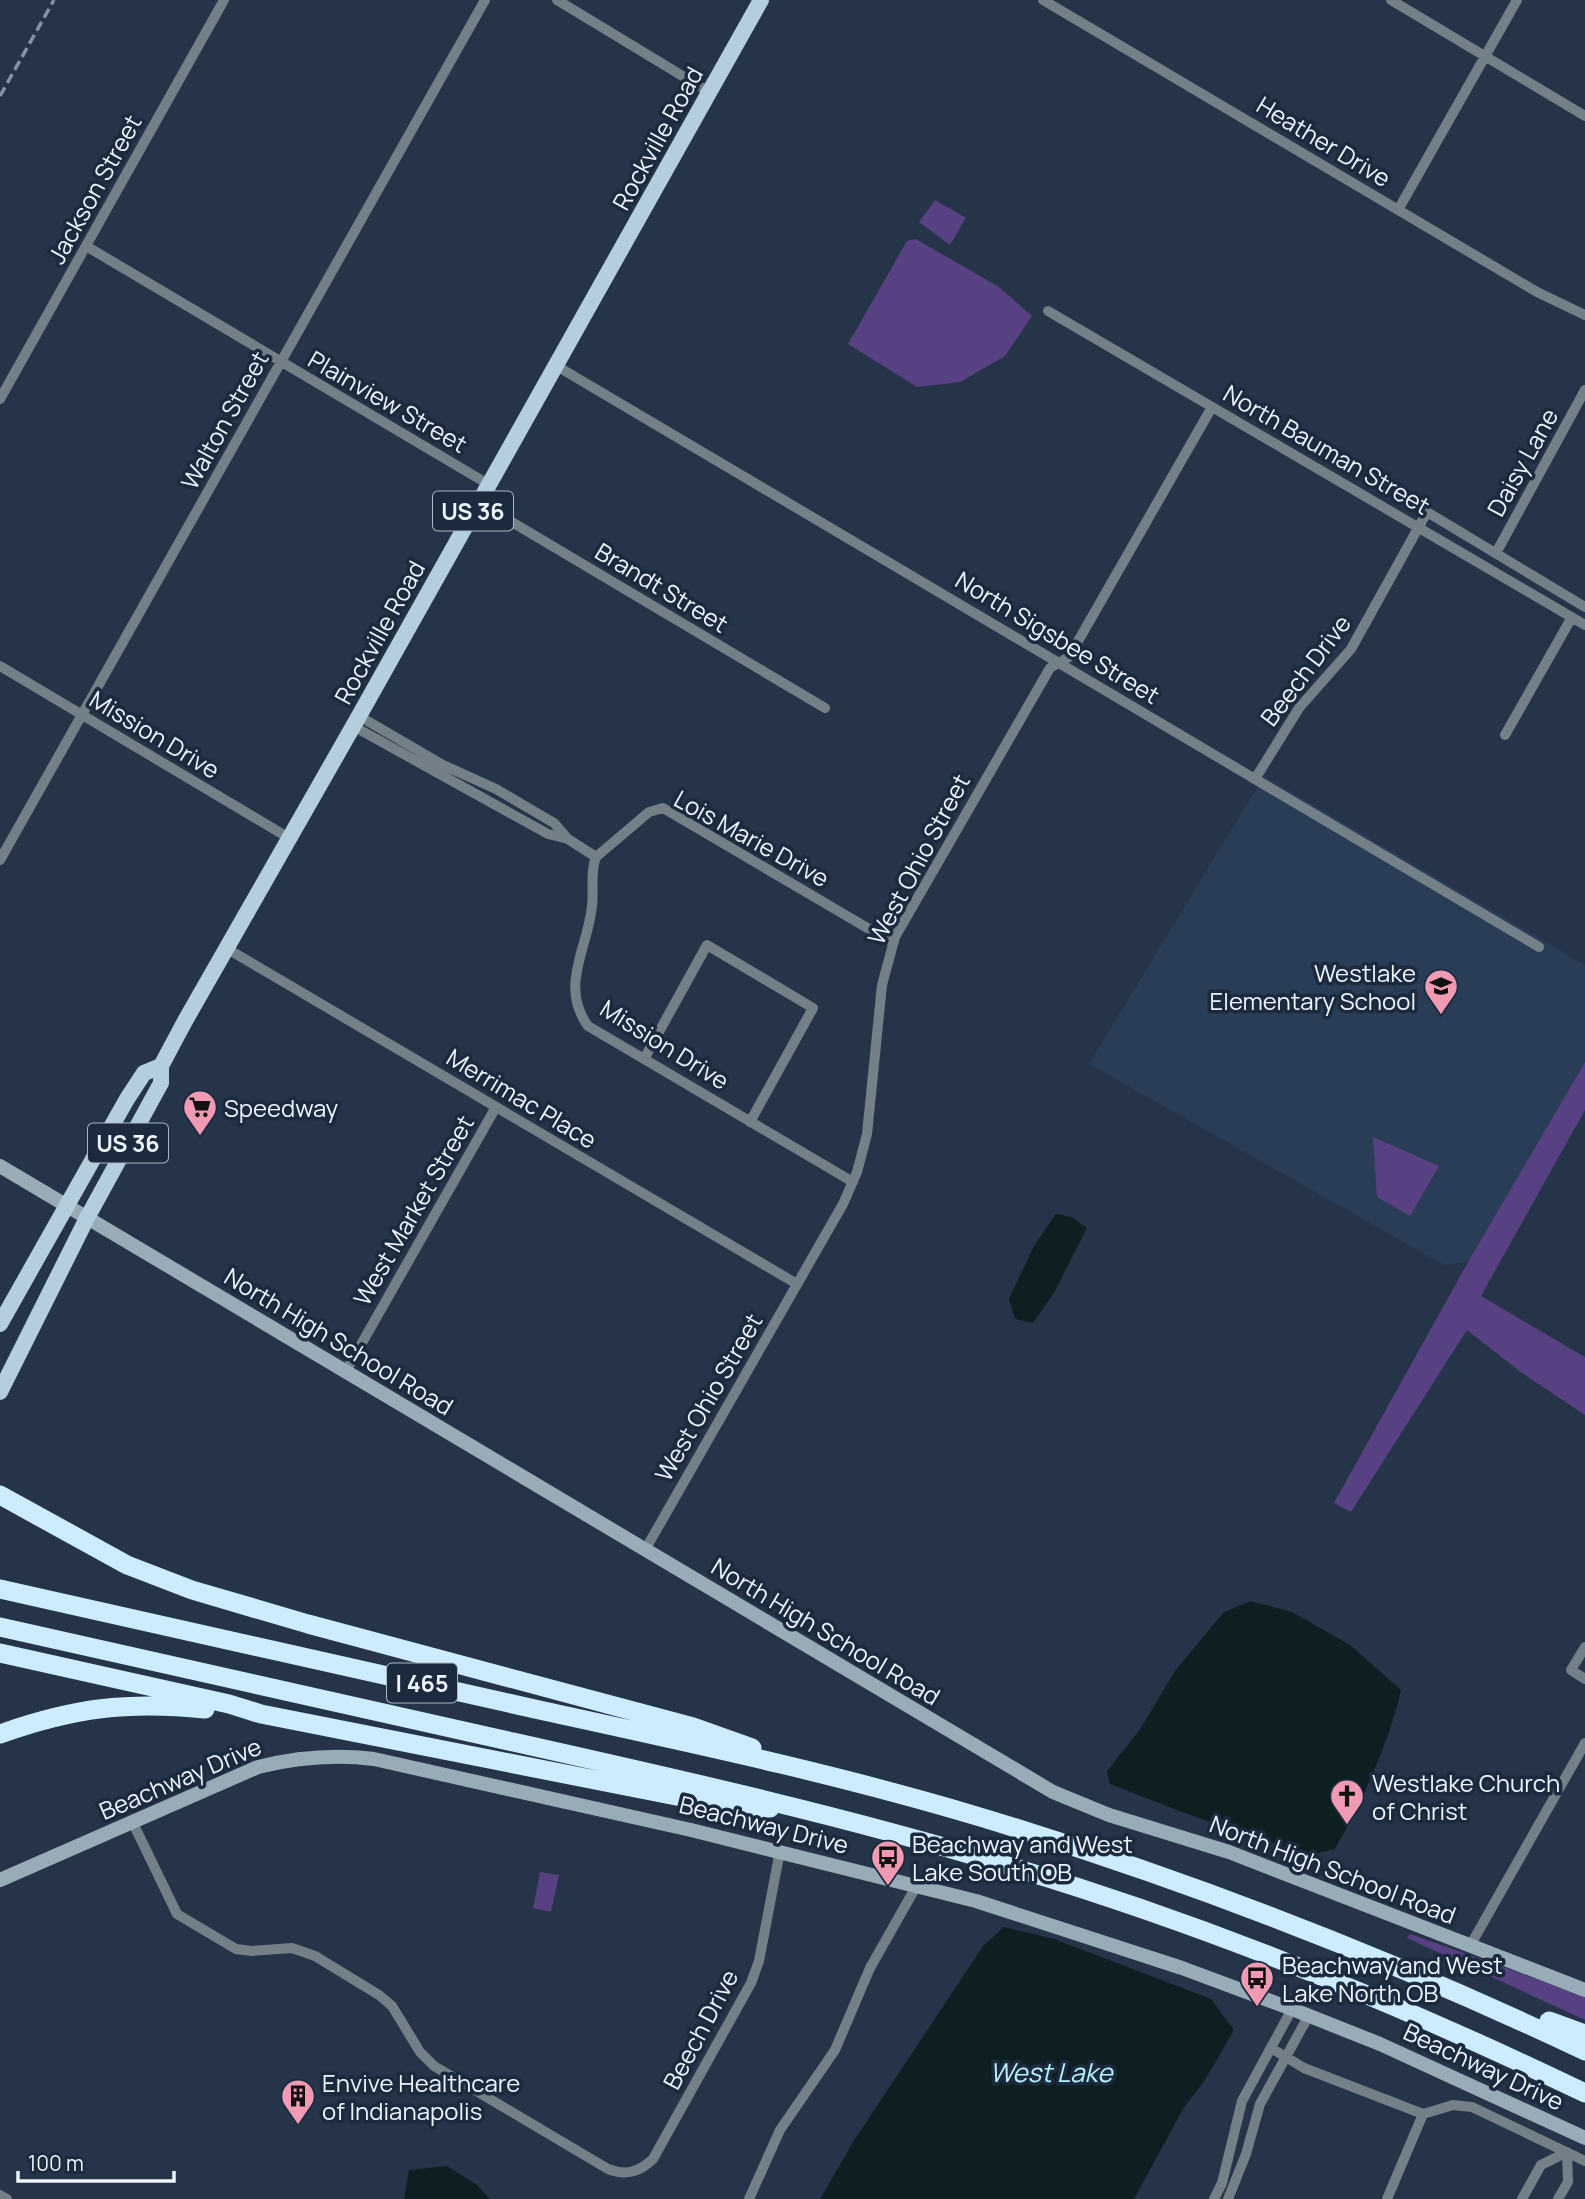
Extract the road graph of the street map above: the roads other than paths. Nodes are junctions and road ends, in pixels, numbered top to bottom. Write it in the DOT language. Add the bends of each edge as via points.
graph roads {
  1 [pos="225,0"];
  2 [pos="485,0"];
  3 [pos="557,0"];
  4 [pos="761,0"];
  5 [pos="1043,0"];
  6 [pos="1391,0"];
  7 [pos="1517,0"];
  8 [pos="1486,56"];
  9 [pos="709,92"];
  10 [pos="1585,116"];
  11 [pos="1398,210"];
  12 [pos="86,246"];
  13 [pos="1048,311"];
  14 [pos="1585,315"];
  15 [pos="280,363"];
  16 [pos="555,365"];
  17 [pos="1585,390"];
  18 [pos="0,399"];
  19 [pos="1212,407"];
  20 [pos="488,484"];
  21 [pos="478,502"];
  22 [pos="1427,512"];
  23 [pos="1419,527"];
  24 [pos="1496,553"];
  25 [pos="1585,607"];
  26 [pos="1572,617"];
  27 [pos="1585,625"];
  28 [pos="1059,662"];
  29 [pos="0,666"];
  30 [pos="825,708"];
  31 [pos="82,715"];
  32 [pos="356,721"];
  33 [pos="1505,735"];
  34 [pos="1255,779"];
  35 [pos="289,838"];
  36 [pos="596,857"];
  37 [pos="0,860"];
  38 [pos="893,943"];
  39 [pos="1539,947"];
  40 [pos="226,948"];
  41 [pos="644,1059"];
  42 [pos="161,1066"];
  43 [pos="496,1107"];
  44 [pos="751,1122"];
  45 [pos="0,1166"];
  46 [pos="853,1182"];
  47 [pos="67,1206"];
  48 [pos="87,1218"];
  49 [pos="797,1284"];
  50 [pos="0,1324"];
  51 [pos="346,1371"];
  52 [pos="0,1392"];
  53 [pos="0,1495"];
  54 [pos="645,1550"];
  55 [pos="0,1589"];
  56 [pos="0,1627"];
  57 [pos="1585,1647"];
  58 [pos="0,1653"];
  59 [pos="1585,1679"];
  60 [pos="261,1714"];
  61 [pos="0,1734"];
  62 [pos="1585,1743"];
  63 [pos="844,1780"];
  64 [pos="799,1808"];
  65 [pos="132,1821"];
  66 [pos="780,1851"];
  67 [pos="0,1880"];
  68 [pos="916,1885"];
  69 [pos="1470,1946"];
  70 [pos="1409,1971"];
  71 [pos="1585,1990"];
  72 [pos="1292,2009"];
  73 [pos="1309,2015"];
  74 [pos="1585,2034"];
  75 [pos="1271,2048"];
  76 [pos="1585,2050"];
  77 [pos="1286,2057"];
  78 [pos="1585,2092"];
  79 [pos="1423,2114"];
  80 [pos="1585,2138"];
  81 [pos="1567,2152"];
  82 [pos="1585,2161"];
  83 [pos="0,2195"];
  84 [pos="7,2199"];
  85 [pos="749,2199"];
  86 [pos="1214,2199"];
  87 [pos="1228,2199"];
  88 [pos="1387,2199"];
  89 [pos="1522,2199"];
  90 [pos="1558,2199"];
  1 -- 12 [label="street, Jackson Street"];
  2 -- 15 [label="street, Walton Street"];
  3 -- 9 [label="street"];
  4 -- 9 [label="main road, Rockville Road / US 36"];
  5 -- 11 [label="street, Heather Drive"];
  6 -- 8 [label="street"];
  7 -- 8 [label="street"];
  8 -- 10 [label="street"];
  8 -- 11 [label="street"];
  9 -- 16 [label="main road, Rockville Road / US 36"];
  11 -- 14 [label="street, Heather Drive"];
  12 -- 15 [label="street, Plainview Street"];
  12 -- 18 [label="street, Jackson Street"];
  13 -- 19 [label="street, North Bauman Street"];
  15 -- 20 [label="street, Plainview Street"];
  15 -- 31 [label="street, Walton Street"];
  16 -- 20 [label="main road, Rockville Road / US 36"];
  16 -- 28 [label="street, North Sigsbee Street"];
  17 -- 24 [label="street, Daisy Lane"];
  19 -- 23 [label="street, North Bauman Street"];
  19 -- 28 [label="street, West Ohio Street" via="1069,657"];
  20 -- 21 [label="main road, Rockville Road / US 36"];
  21 -- 30 [label="street, Brandt Street"];
  21 -- 32 [label="main road, Rockville Road / US 36"];
  22 -- 23 [label="street, Beech Drive"];
  22 -- 24 [label="street, North Bauman Street"];
  23 -- 26 [label="street, North Bauman Street"];
  23 -- 34 [label="street, Beech Drive" via="1351,649 1299,708"];
  24 -- 25 [label="street, North Bauman Street"];
  26 -- 27 [label="street, North Bauman Street"];
  26 -- 33 [label="street"];
  28 -- 34 [label="street, North Sigsbee Street"];
  28 -- 38 [label="street, West Ohio Street" via="1049,668"];
  29 -- 31 [label="street, Mission Drive"];
  31 -- 35 [label="street, Mission Drive"];
  31 -- 37 [label="street, Walton Street"];
  32 -- 35 [label="main road, Rockville Road / US 36"];
  32 -- 36 [label="street" via="496,789 554,823 568,839"];
  34 -- 39 [label="street, North Sigsbee Street"];
  35 -- 40 [label="main road, Rockville Road / US 36"];
  36 -- 38 [label="street, Lois Marie Drive" via="649,812 663,808"];
  36 -- 41 [label="street, Mission Drive" via="591,918 574,980 576,1000 589,1026"];
  38 -- 46 [label="street, West Ohio Street" via="882,985 867,1134"];
  40 -- 42 [label="main road, Rockville Road / US 36"];
  40 -- 43 [label="street, Merrimac Place"];
  41 -- 44 [label="street, Mission Drive"];
  41 -- 44 [label="street" via="707,945 813,1007"];
  42 -- 47 [label="main road, Rockville Road / US 36" via="144,1073"];
  42 -- 48 [label="main road, Rockville Road / US 36" via="161,1083"];
  43 -- 49 [label="street, Merrimac Place"];
  43 -- 51 [label="street, West Market Street"];
  44 -- 46 [label="street, Mission Drive"];
  45 -- 47 [label="street, North High School Road"];
  46 -- 49 [label="street, West Ohio Street"];
  47 -- 48 [label="street, North High School Road"];
  47 -- 50 [label="main road, Rockville Road / US 36"];
  48 -- 51 [label="street, North High School Road"];
  48 -- 52 [label="main road, Rockville Road / US 36"];
  49 -- 54 [label="street, West Ohio Street"];
  51 -- 54 [label="street, North High School Road"];
  53 -- 63 [label="highway" via="127,1565 192,1590 693,1727"];
  54 -- 69 [label="street, North High School Road" via="1067,1799 1229,1852"];
  55 -- 63 [label="highway, I 465"];
  56 -- 64 [label="highway, I 465"];
  57 -- 59 [label="street" via="1571,1670"];
  58 -- 60 [label="highway"];
  60 -- 61 [label="highway" via="127,1705 61,1714"];
  60 -- 64 [label="highway" via="741,1809"];
  62 -- 69 [label="street"];
  63 -- 70 [label="highway, I 465" via="1132,1866"];
  64 -- 78 [label="highway, I 465" via="1018,1868 1219,1937 1462,2035"];
  65 -- 66 [label="street, Beachway Drive" via="258,1767 302,1757 341,1756 379,1760"];
  65 -- 66 [label="street, Beech Drive" via="177,1914 236,1949 292,1948 312,1955 388,2002 434,2066 608,2169 626,2173 653,2159 751,1983"];
  65 -- 67 [label="street, Beachway Drive"];
  66 -- 68 [label="street, Beachway Drive"];
  68 -- 72 [label="street, Beachway Drive" via="1131,1951"];
  68 -- 85 [label="street" via="870,1968 835,2050 780,2130"];
  69 -- 71 [label="street, North High School Road"];
  70 -- 74 [label="highway"];
  70 -- 76 [label="highway, I 465"];
  72 -- 73 [label="street, Beachway Drive"];
  72 -- 75 [label="street"];
  73 -- 77 [label="street"];
  73 -- 80 [label="street, Beachway Drive"];
  75 -- 77 [label="street"];
  75 -- 86 [label="street" via="1242,2101"];
  77 -- 79 [label="street"];
  77 -- 87 [label="street" via="1260,2104"];
  79 -- 81 [label="street, Beachway Drive" via="1453,2105 1472,2107"];
  79 -- 88 [label="street"];
  81 -- 82 [label="street, Beachway Drive"];
  81 -- 89 [label="street" via="1541,2165"];
  81 -- 90 [label="street" via="1568,2182"];
  83 -- 84 [label="street"];
}
